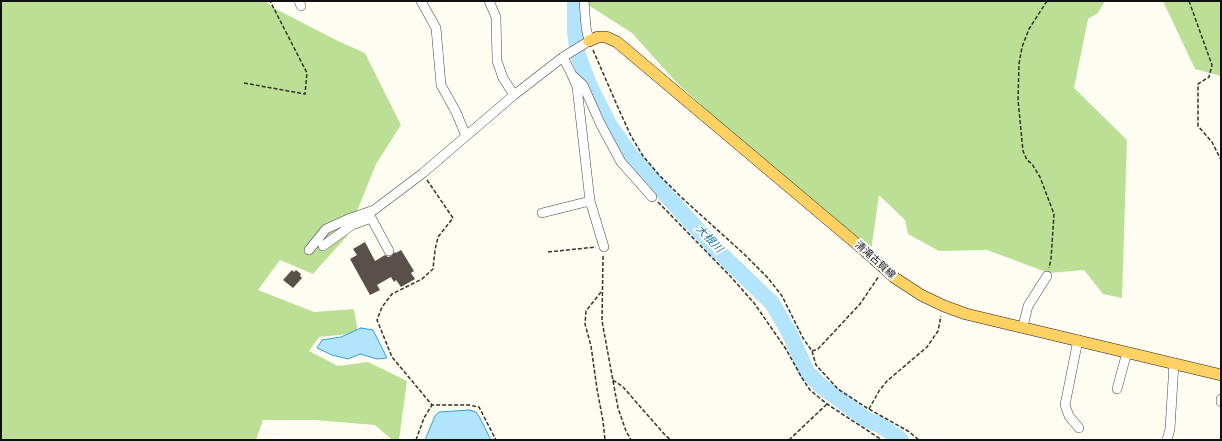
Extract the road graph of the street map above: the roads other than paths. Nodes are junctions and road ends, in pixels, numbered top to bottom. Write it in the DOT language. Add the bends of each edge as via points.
graph roads {
  1 [pos="421,1"];
  2 [pos="489,1"];
  3 [pos="584,1"];
  4 [pos="589,41"];
  5 [pos="563,57"];
  6 [pos="572,75"];
  7 [pos="514,95"];
  8 [pos="466,136"];
  9 [pos="652,197"];
  10 [pos="590,202"];
  11 [pos="542,213"];
  12 [pos="371,214"];
  13 [pos="323,246"];
  14 [pos="604,246"];
  15 [pos="309,250"];
  16 [pos="389,251"];
  17 [pos="1047,276"];
  18 [pos="1022,326"];
  19 [pos="1078,340"];
  20 [pos="1127,352"];
  21 [pos="1174,363"];
  22 [pos="1221,375"];
  23 [pos="1117,389"];
  24 [pos="1079,428"];
  25 [pos="1168,440"];
  1 -- 8 [label="street" via="436,28 441,85"];
  2 -- 7 [label="street" via="496,17 498,66 502,78"];
  3 -- 4 [label="street"];
  4 -- 5 [label="street"];
  4 -- 18 [label="main road, 清滝古賀線" via="606,37 617,42 909,288 966,314"];
  5 -- 6 [label="street"];
  5 -- 7 [label="street"];
  6 -- 9 [label="street" via="583,85 621,162"];
  6 -- 10 [label="street" via="577,87"];
  7 -- 8 [label="street"];
  8 -- 12 [label="street"];
  10 -- 11 [label="street"];
  10 -- 14 [label="street"];
  12 -- 13 [label="street"];
  12 -- 15 [label="street" via="348,219 326,229"];
  12 -- 16 [label="street"];
  17 -- 18 [label="street" via="1028,306"];
  18 -- 19 [label="main road, 清滝古賀線"];
  19 -- 20 [label="main road, 清滝古賀線"];
  19 -- 24 [label="street" via="1065,405 1069,416"];
  20 -- 21 [label="main road, 清滝古賀線"];
  20 -- 23 [label="street"];
  21 -- 22 [label="main road, 清滝古賀線"];
  21 -- 25 [label="street"];
}
